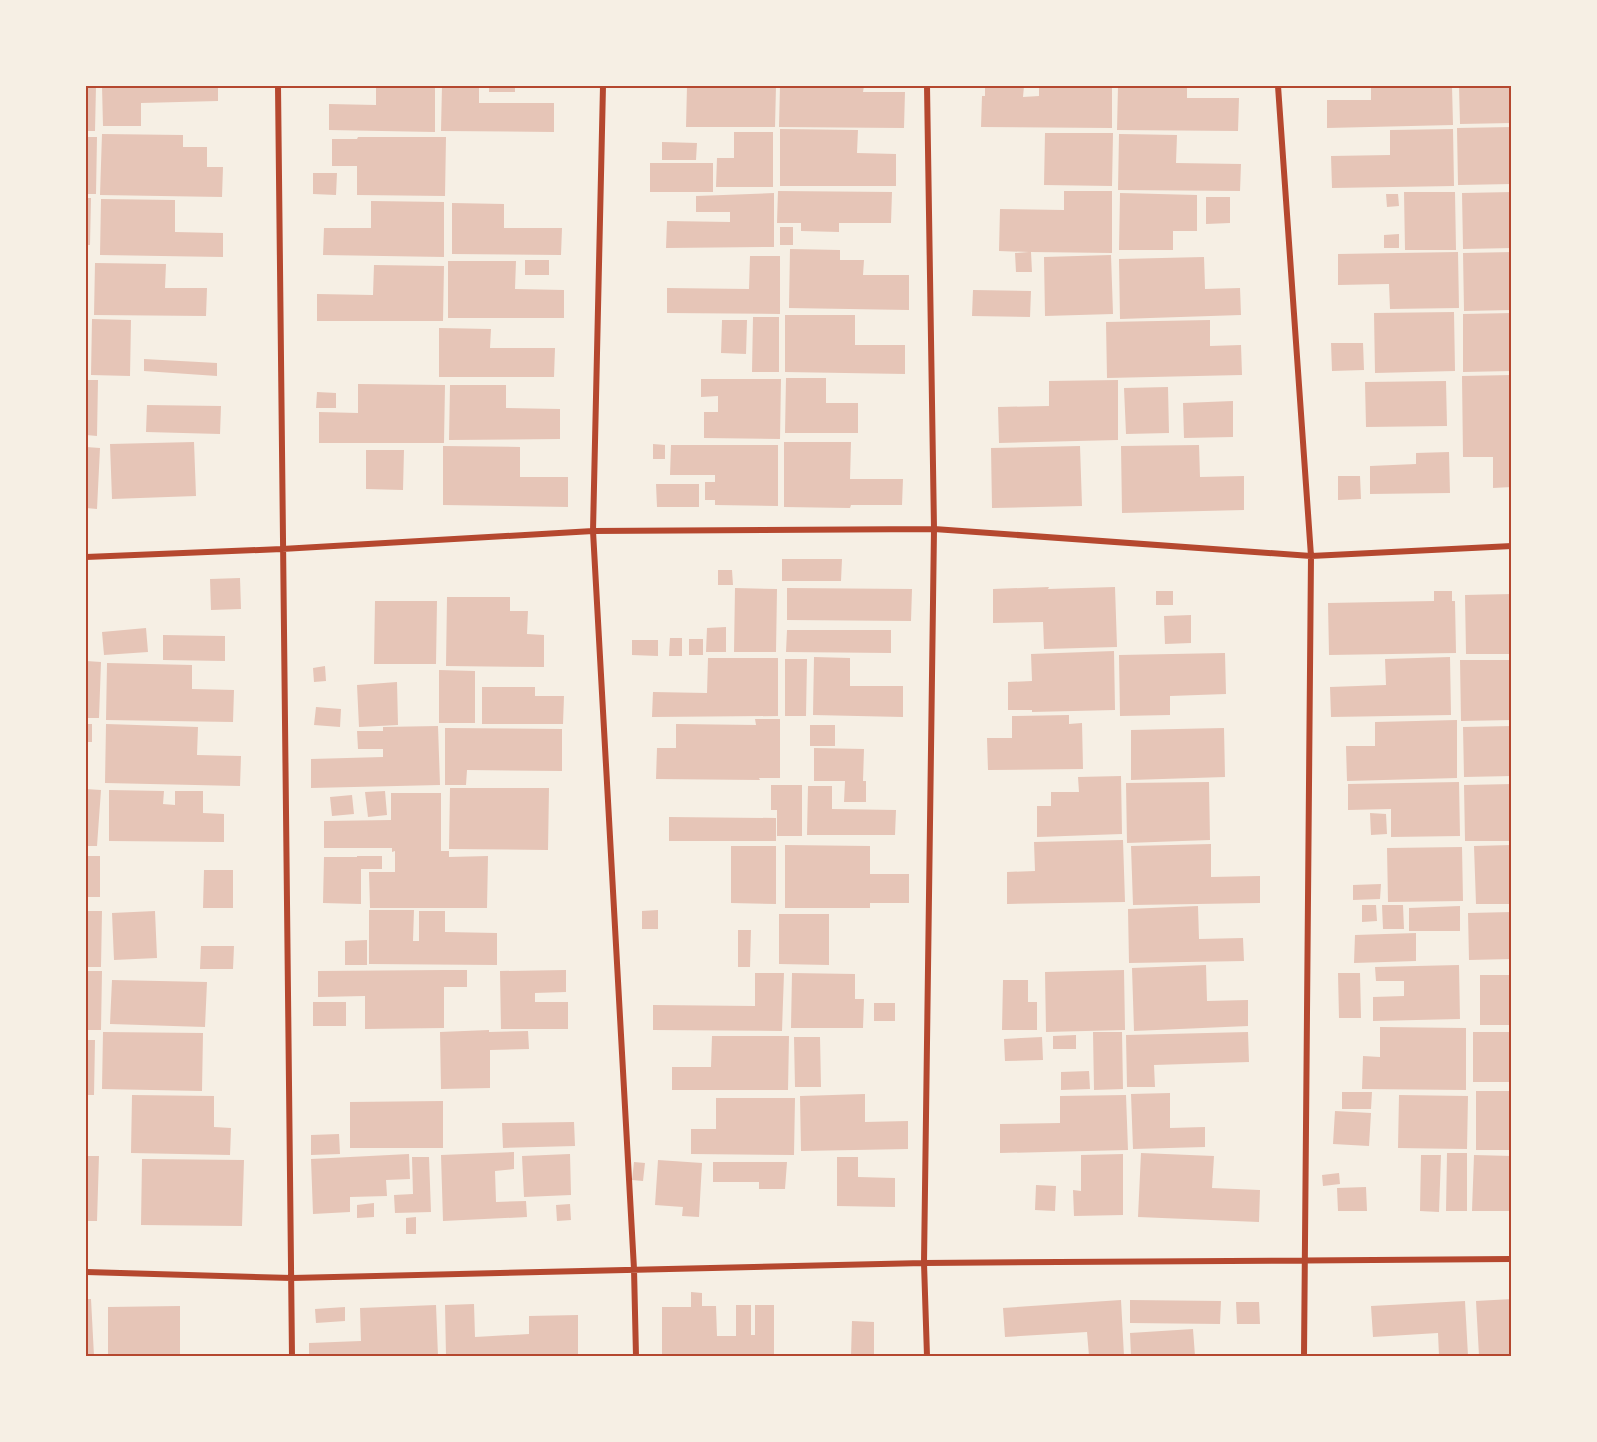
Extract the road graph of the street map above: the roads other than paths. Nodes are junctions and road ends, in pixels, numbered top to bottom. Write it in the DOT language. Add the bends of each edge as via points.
graph roads {
  1 [pos="278,86"];
  2 [pos="603,86"];
  3 [pos="927,86"];
  4 [pos="1278,86"];
  5 [pos="934,529"];
  6 [pos="593,531"];
  7 [pos="1512,546"];
  8 [pos="282,549"];
  9 [pos="1311,556"];
  10 [pos="86,557"];
  11 [pos="1306,1259"];
  12 [pos="1512,1259"];
  13 [pos="924,1263"];
  14 [pos="634,1269"];
  15 [pos="86,1272"];
  16 [pos="292,1278"];
  17 [pos="292,1356"];
  18 [pos="636,1356"];
  19 [pos="927,1356"];
  20 [pos="1304,1356"];
  1 -- 8 [label="street"];
  2 -- 6 [label="street"];
  3 -- 5 [label="street"];
  4 -- 9 [label="street"];
  5 -- 6 [label="street"];
  5 -- 9 [label="street"];
  5 -- 13 [label="street"];
  6 -- 8 [label="street"];
  6 -- 14 [label="street"];
  7 -- 9 [label="street"];
  8 -- 10 [label="street"];
  8 -- 16 [label="street"];
  9 -- 11 [label="street"];
  11 -- 12 [label="street"];
  11 -- 13 [label="street"];
  11 -- 20 [label="street"];
  13 -- 14 [label="street"];
  13 -- 19 [label="street"];
  14 -- 16 [label="street"];
  14 -- 18 [label="street"];
  15 -- 16 [label="street"];
  16 -- 17 [label="street"];
}
